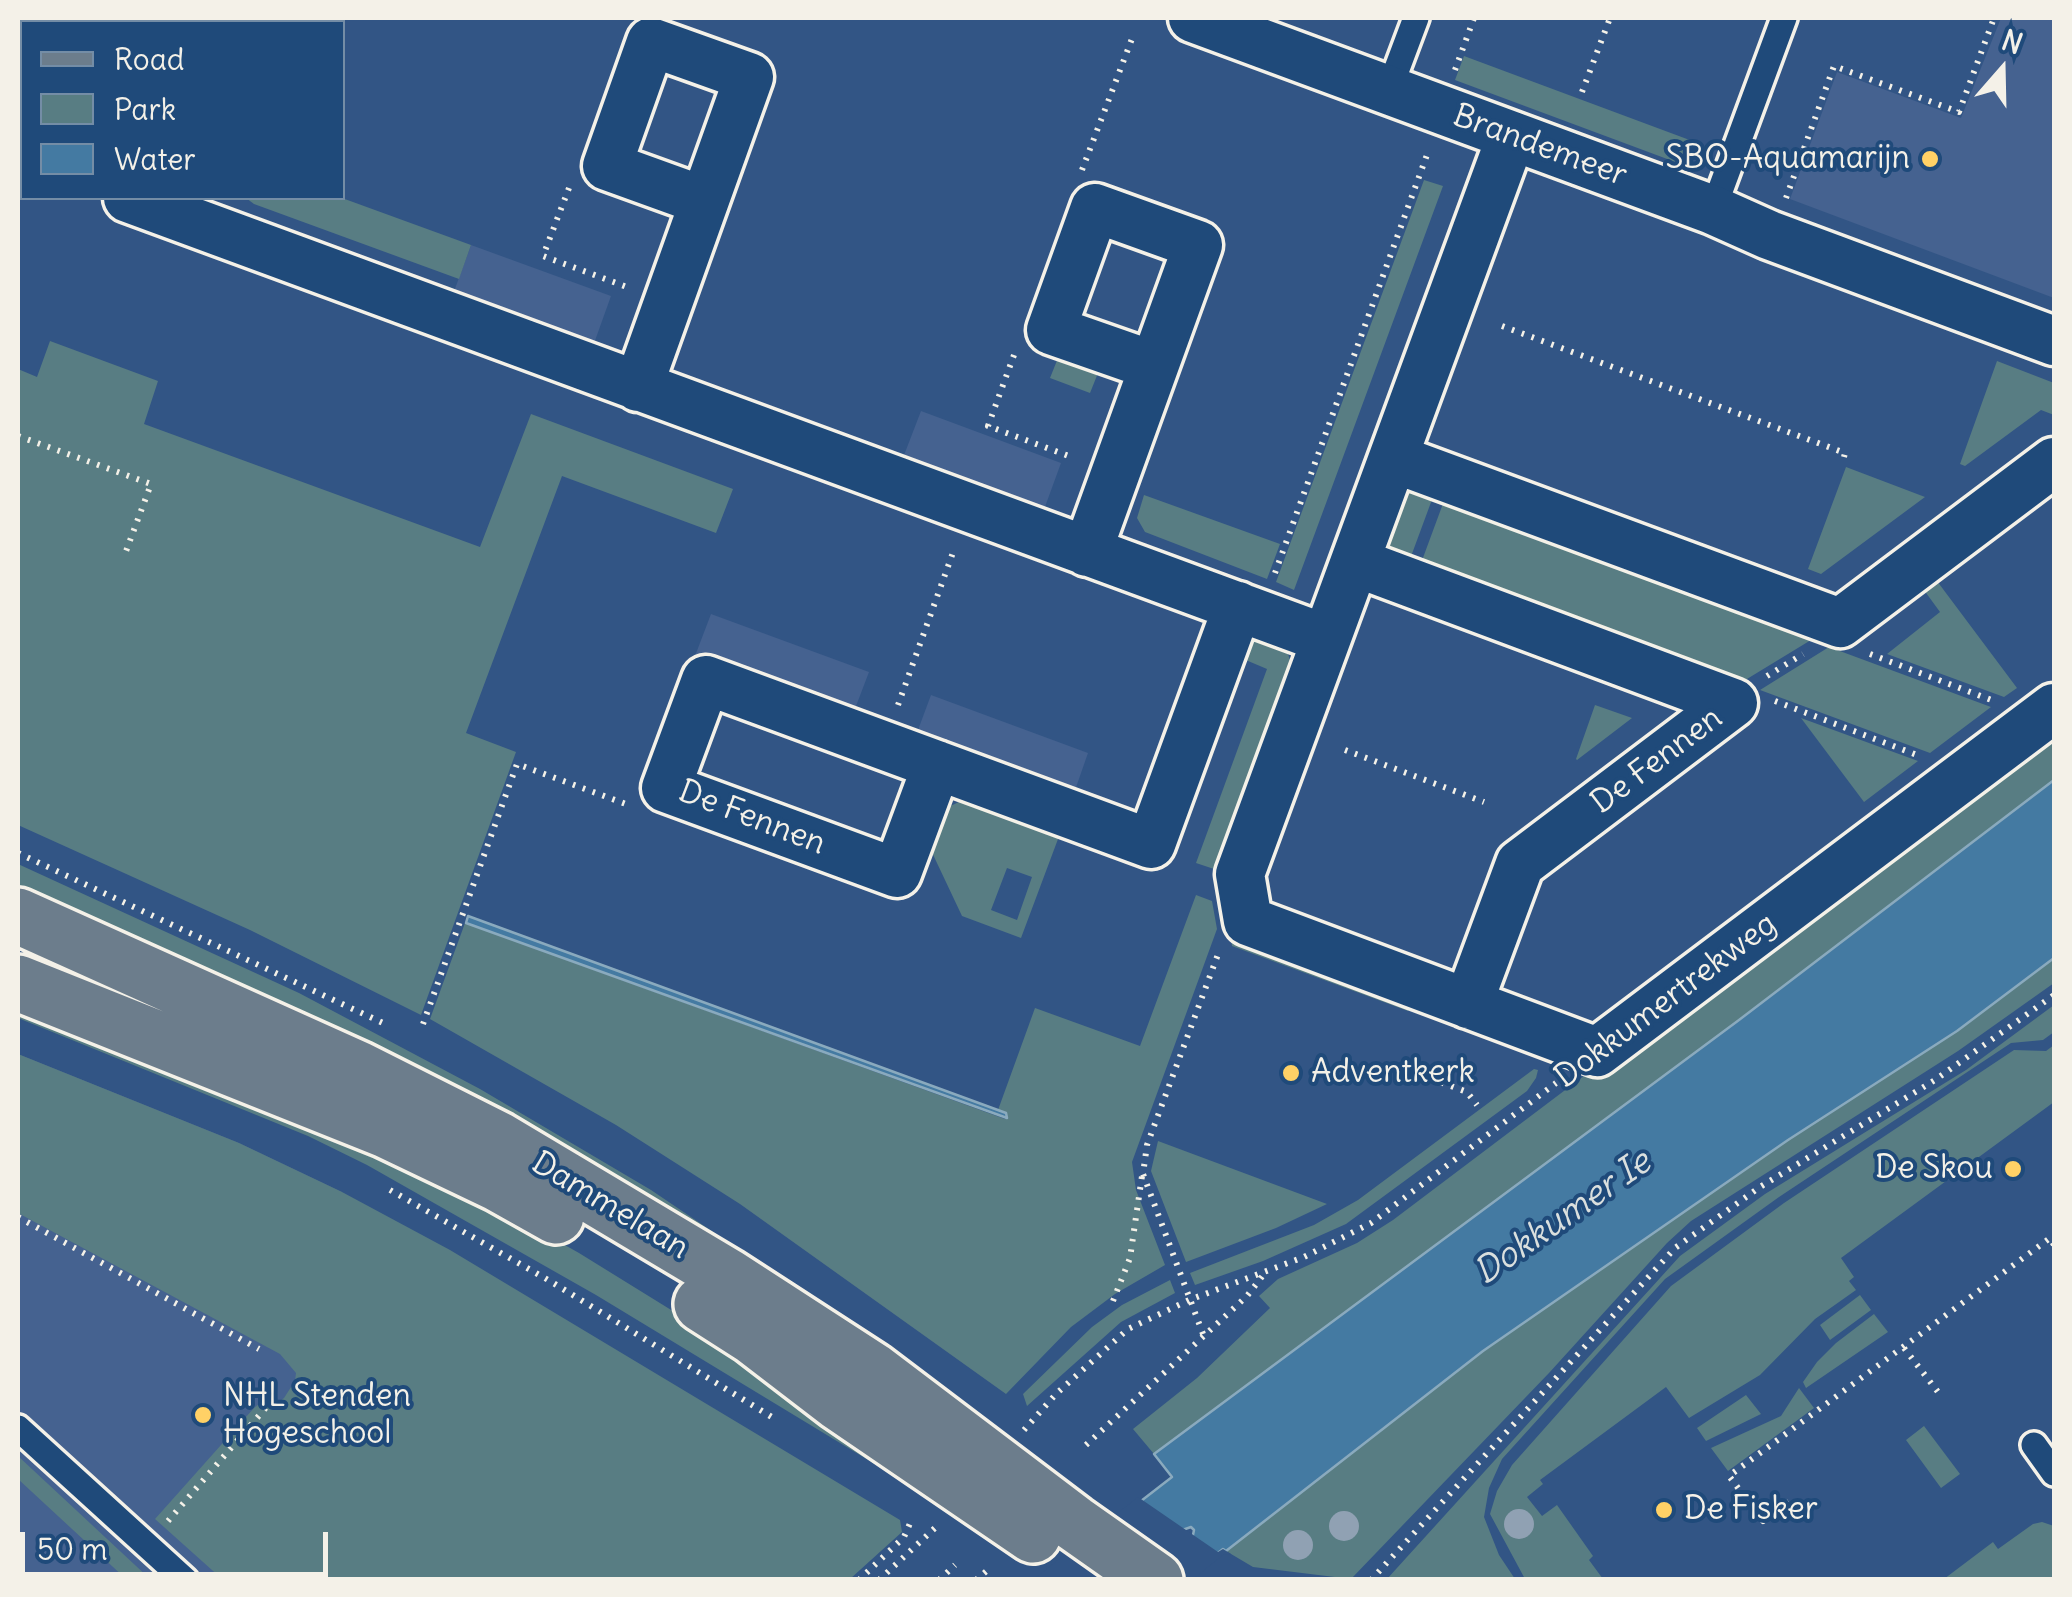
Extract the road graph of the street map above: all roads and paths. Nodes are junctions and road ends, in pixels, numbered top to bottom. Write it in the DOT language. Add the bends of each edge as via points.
graph roads {
  1 [pos="1193,18"];
  2 [pos="1416,18"];
  3 [pos="1474,18"];
  4 [pos="1610,18"];
  5 [pos="1784,18"];
  6 [pos="1994,18"];
  7 [pos="1449,85"];
  8 [pos="1389,90"];
  9 [pos="1582,92"];
  10 [pos="1511,136"];
  11 [pos="1430,146"];
  12 [pos="141,200"];
  13 [pos="704,201"];
  14 [pos="1784,204"];
  15 [pos="191,208"];
  16 [pos="1713,210"];
  17 [pos="1502,326"];
  18 [pos="2054,341"];
  19 [pos="1154,366"];
  20 [pos="638,387"];
  21 [pos="18,436"];
  22 [pos="1844,457"];
  23 [pos="1393,458"];
  24 [pos="2054,462"];
  25 [pos="970,508"];
  26 [pos="1087,552"];
  27 [pos="125,554"];
  28 [pos="1355,562"];
  29 [pos="1249,610"];
  30 [pos="1326,639"];
  31 [pos="1812,649"];
  32 [pos="1866,653"];
  33 [pos="1762,680"];
  34 [pos="1764,697"];
  35 [pos="2005,705"];
  36 [pos="2054,708"];
  37 [pos="884,745"];
  38 [pos="1345,750"];
  39 [pos="1932,760"];
  40 [pos="937,765"];
  41 [pos="1484,802"];
  42 [pos="627,805"];
  43 [pos="18,916"];
  44 [pos="1224,936"];
  45 [pos="18,983"];
  46 [pos="2054,994"];
  47 [pos="1468,1004"];
  48 [pos="423,1024"];
  49 [pos="1597,1052"];
  50 [pos="1402,1068"];
  51 [pos="1476,1105"];
  52 [pos="1142,1174"];
  53 [pos="375,1182"];
  54 [pos="18,1217"];
  55 [pos="2054,1244"];
  56 [pos="1265,1273"];
  57 [pos="1190,1300"];
  58 [pos="1113,1301"];
  59 [pos="1203,1334"];
  60 [pos="1904,1348"];
  61 [pos="259,1349"];
  62 [pos="1938,1392"];
  63 [pos="268,1404"];
  64 [pos="1032,1421"];
  65 [pos="780,1422"];
  66 [pos="18,1428"];
  67 [pos="1086,1445"];
  68 [pos="2034,1446"];
  69 [pos="2054,1473"];
  70 [pos="1789,1502"];
  71 [pos="910,1521"];
  72 [pos="929,1534"];
  73 [pos="1060,1534"];
  74 [pos="148,1545"];
  75 [pos="954,1565"];
  76 [pos="990,1568"];
  77 [pos="185,1580"];
  78 [pos="858,1580"];
  79 [pos="880,1580"];
  80 [pos="939,1580"];
  81 [pos="976,1580"];
  82 [pos="1100,1580"];
  83 [pos="1155,1580"];
  84 [pos="1372,1580"];
  1 -- 8 [label="street, Brandemeer"];
  2 -- 8 [label="lane"];
  3 -- 7 [label="path"];
  4 -- 9 [label="path"];
  5 -- 16 [label="lane"];
  6 -- 14 [label="path" via="1959,112 1834,66"];
  8 -- 10 [label="street, Brandemeer"];
  10 -- 16 [label="street, Brandemeer"];
  10 -- 23 [label="street"];
  11 -- 29 [label="path"];
  12 -- 15 [label="street"];
  13 -- 20 [label="street"];
  15 -- 20 [label="street"];
  16 -- 18 [label="street, Brandemeer"];
  17 -- 22 [label="path"];
  19 -- 26 [label="street"];
  20 -- 25 [label="street"];
  21 -- 27 [label="path" via="151,484"];
  23 -- 24 [label="street" via="1840,623"];
  23 -- 28 [label="street"];
  25 -- 26 [label="street"];
  25 -- 37 [label="path"];
  26 -- 29 [label="street"];
  28 -- 30 [label="street"];
  28 -- 47 [label="street, De Fennen" via="1734,704 1520,864"];
  29 -- 30 [label="street"];
  29 -- 40 [label="street, De Fennen" via="1151,844"];
  30 -- 47 [label="street" via="1240,874 1248,921"];
  31 -- 33 [label="path"];
  32 -- 35 [label="path"];
  34 -- 39 [label="path"];
  36 -- 49 [label="street, Dokkumertrekweg"];
  37 -- 40 [label="street, De Fennen"];
  37 -- 40 [label="street, De Fennen" via="706,680 666,788 897,873"];
  38 -- 41 [label="path"];
  42 -- 48 [label="path" via="518,764"];
  43 -- 73 [label="main road, Dammelaan" via="358,1069 498,1140 872,1370"];
  44 -- 52 [label="path" via="1147,1144"];
  45 -- 73 [label="main road, Dammelaan" via="386,1130 499,1184 752,1336 838,1402"];
  46 -- 84 [label="path" via="1935,1080 1760,1186 1675,1248"];
  47 -- 49 [label="street"];
  49 -- 56 [label="path, Dokkumertrekweg" via="1372,1223"];
  50 -- 51 [label="path" via="1467,1092"];
  52 -- 57 [label="path"];
  52 -- 58 [label="path" via="1130,1258"];
  53 -- 65 [label="path"];
  54 -- 61 [label="path"];
  55 -- 60 [label="path" via="2050,1238"];
  56 -- 57 [label="path, Dokkumertrekweg"];
  56 -- 59 [label="path, Dokkumertrekweg"];
  57 -- 59 [label="path"];
  57 -- 64 [label="path, Dokkumertrekweg" via="1128,1330"];
  59 -- 67 [label="path, Dokkumertrekweg"];
  60 -- 62 [label="path"];
  60 -- 70 [label="path" via="1729,1476 1763,1522"];
  63 -- 74 [label="path"];
  66 -- 74 [label="lane"];
  68 -- 69 [label="lane"];
  71 -- 78 [label="path" via="904,1536"];
  72 -- 79 [label="path"];
  73 -- 82 [label="main road, Dammelaan"];
  73 -- 83 [label="main road, Dammelaan"];
  74 -- 77 [label="lane"];
  75 -- 80 [label="path"];
  76 -- 81 [label="path"];
}
